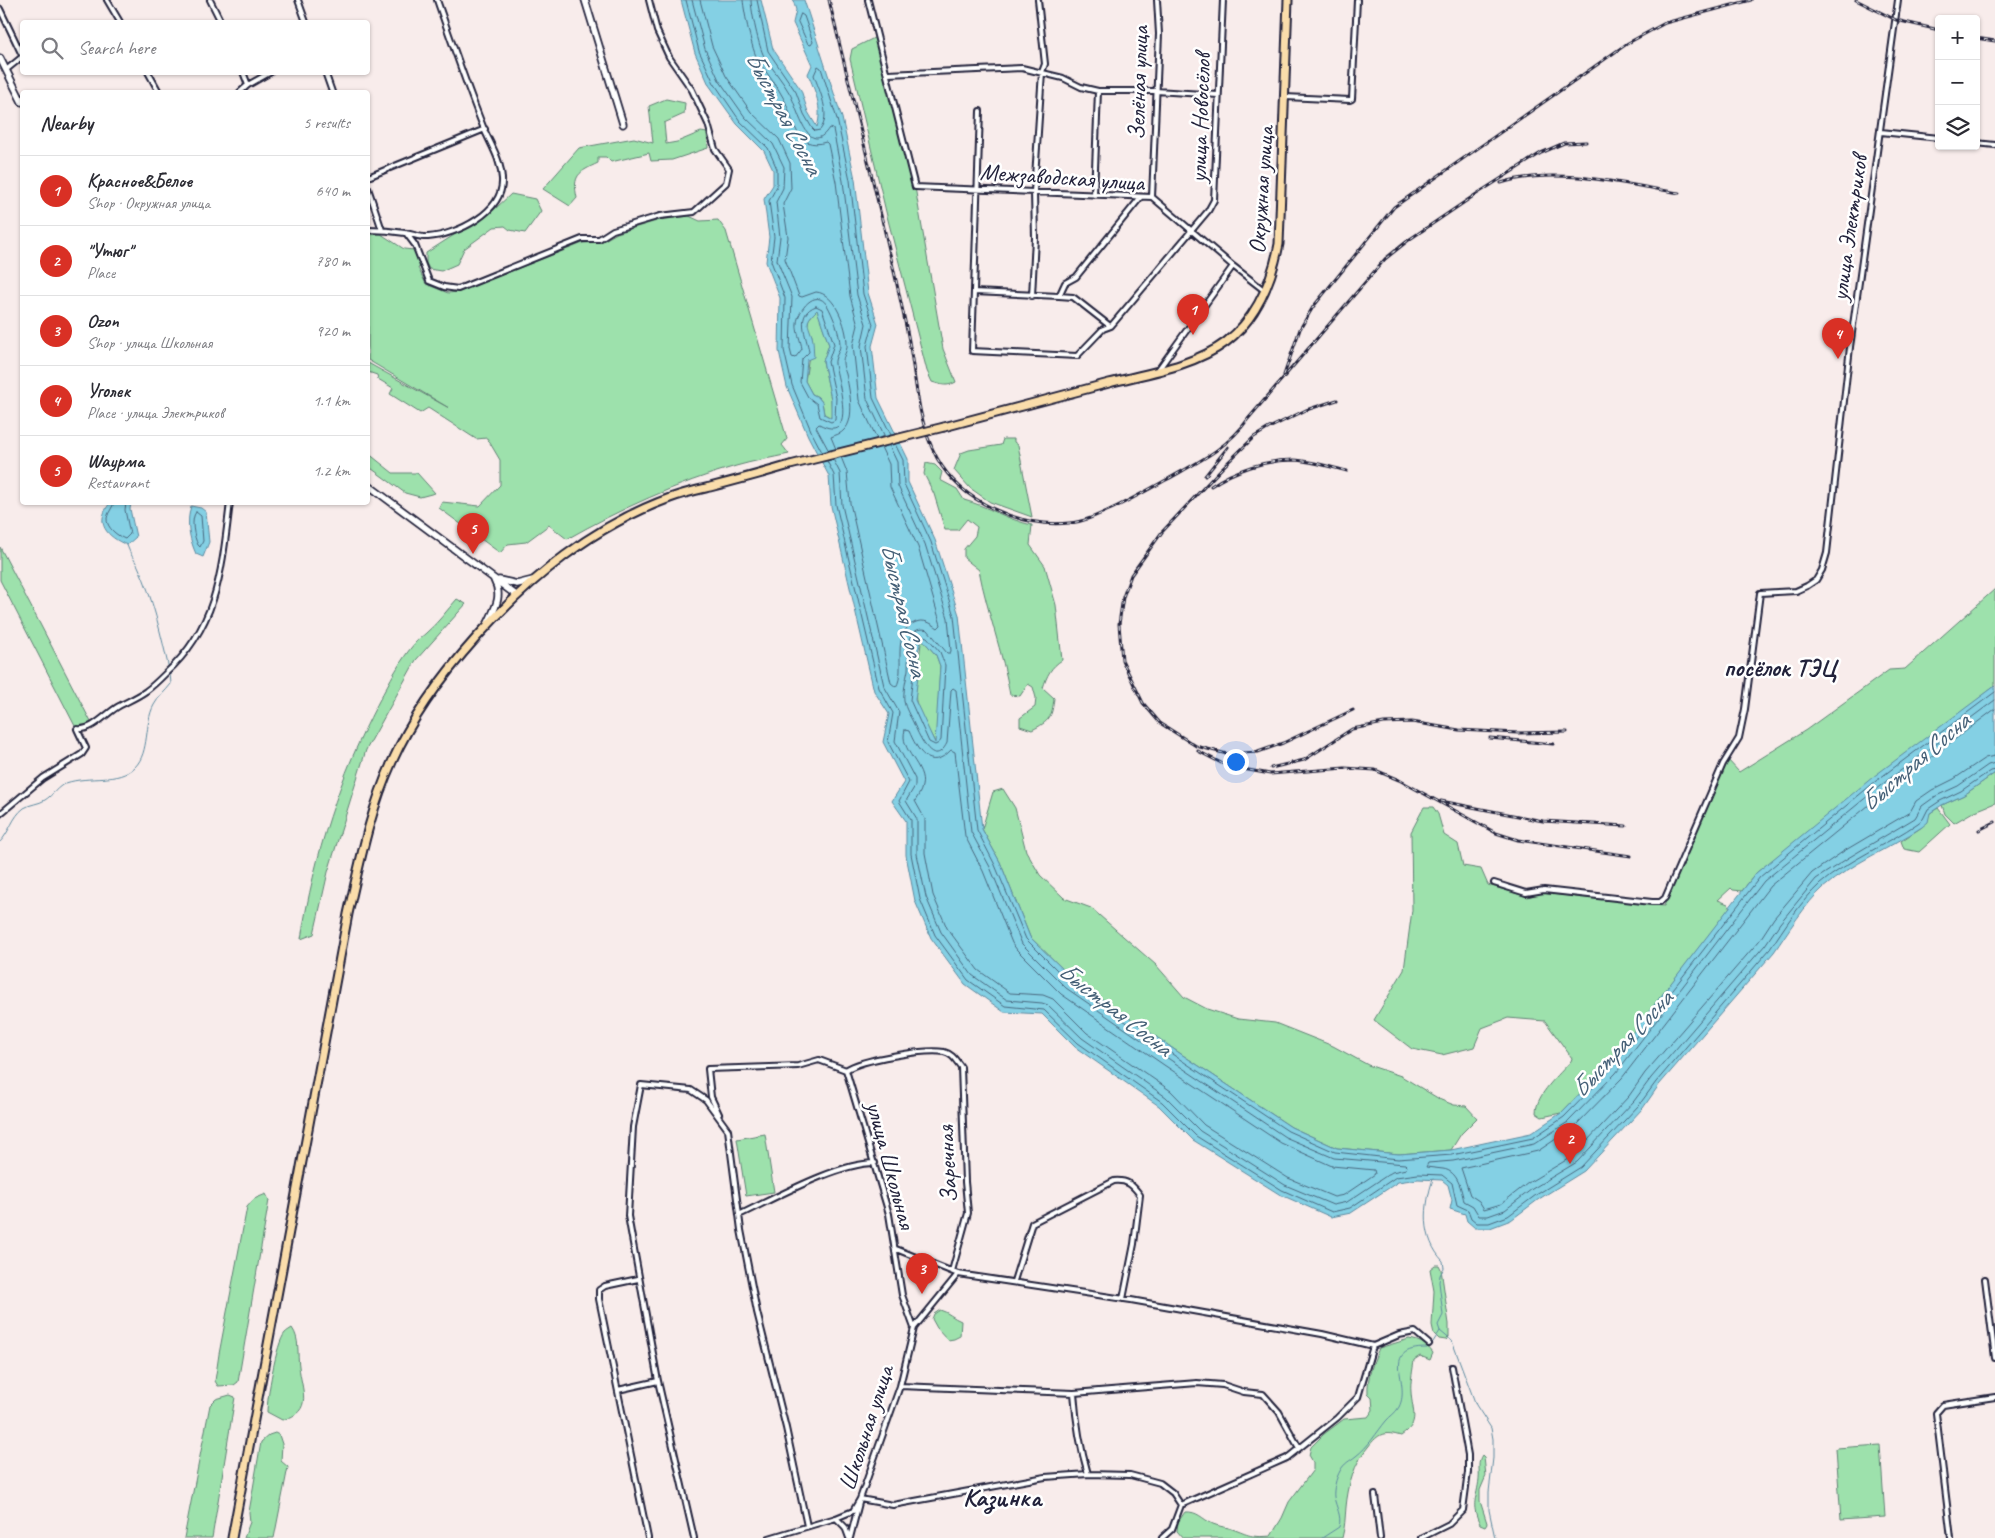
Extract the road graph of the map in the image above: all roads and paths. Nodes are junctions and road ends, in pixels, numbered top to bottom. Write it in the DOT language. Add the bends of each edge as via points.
graph roads {
  1 [pos="107,0"];
  2 [pos="210,0"];
  3 [pos="298,0"];
  4 [pos="436,0"];
  5 [pos="585,0"];
  6 [pos="648,0"];
  7 [pos="868,0"];
  8 [pos="1038,0"];
  9 [pos="1157,0"];
  10 [pos="1222,0"];
  11 [pos="1288,0"];
  12 [pos="1357,0"];
  13 [pos="1898,0"];
  14 [pos="0,9"];
  15 [pos="119,20"];
  16 [pos="220,20"];
  17 [pos="305,20"];
  18 [pos="20,52"];
  19 [pos="0,58"];
  20 [pos="20,58"];
  21 [pos="6,70"];
  22 [pos="1042,72"];
  23 [pos="888,74"];
  24 [pos="150,75"];
  25 [pos="244,75"];
  26 [pos="266,75"];
  27 [pos="326,75"];
  28 [pos="248,85"];
  29 [pos="159,90"];
  30 [pos="242,90"];
  31 [pos="331,90"];
  32 [pos="1098,91"];
  33 [pos="1156,91"];
  34 [pos="1218,95"];
  35 [pos="20,98"];
  36 [pos="1285,98"];
  37 [pos="980,111"];
  38 [pos="623,124"];
  39 [pos="484,129"];
  40 [pos="1881,132"];
  41 [pos="1935,138"];
  42 [pos="1980,143"];
  43 [pos="1995,145"];
  44 [pos="370,176"];
  45 [pos="976,190"];
  46 [pos="1034,192"];
  47 [pos="370,194"];
  48 [pos="1094,195"];
  49 [pos="1140,198"];
  50 [pos="1152,198"];
  51 [pos="370,230"];
  52 [pos="382,230"];
  53 [pos="1191,230"];
  54 [pos="406,233"];
  55 [pos="1233,266"];
  56 [pos="1265,290"];
  57 [pos="974,292"];
  58 [pos="1032,296"];
  59 [pos="1059,296"];
  60 [pos="1110,326"];
  61 [pos="1158,370"];
  62 [pos="370,487"];
  63 [pos="230,505"];
  64 [pos="493,579"];
  65 [pos="533,580"];
  66 [pos="516,595"];
  67 [pos="487,626"];
  68 [pos="0,814"];
  69 [pos="1494,884"];
  70 [pos="846,1070"];
  71 [pos="723,1124"];
  72 [pos="875,1162"];
  73 [pos="739,1215"];
  74 [pos="896,1248"];
  75 [pos="952,1271"];
  76 [pos="958,1274"];
  77 [pos="638,1279"];
  78 [pos="1985,1279"];
  79 [pos="1014,1281"];
  80 [pos="1123,1299"];
  81 [pos="914,1328"];
  82 [pos="1429,1344"];
  83 [pos="1373,1346"];
  84 [pos="1995,1358"];
  85 [pos="1452,1367"];
  86 [pos="658,1380"];
  87 [pos="900,1386"];
  88 [pos="618,1390"];
  89 [pos="1074,1393"];
  90 [pos="1995,1397"];
  91 [pos="1299,1448"];
  92 [pos="1088,1474"];
  93 [pos="1375,1495"];
  94 [pos="860,1499"];
  95 [pos="1181,1505"];
  96 [pos="836,1518"];
  97 [pos="807,1526"];
  98 [pos="232,1538"];
  99 [pos="648,1538"];
  100 [pos="694,1538"];
  101 [pos="769,1538"];
  102 [pos="850,1538"];
  103 [pos="1162,1538"];
  104 [pos="1380,1538"];
  105 [pos="1421,1538"];
  106 [pos="1951,1538"];
  1 -- 15 [label="street"];
  2 -- 16 [label="street"];
  3 -- 17 [label="street"];
  4 -- 39 [label="street"];
  5 -- 38 [label="main road"];
  6 -- 54 [label="street" via="669,57 692,90 708,124 715,149 729,169 726,183 694,212 660,216 613,230 599,238 582,240 458,289 430,280 415,245"];
  7 -- 23 [label="street"];
  8 -- 22 [label="street" via="1045,64"];
  9 -- 33 [label="street, Зелёная улица"];
  10 -- 34 [label="street, улица Новосёлов"];
  11 -- 36 [label="highway, Окружная улица"];
  12 -- 36 [label="street" via="1350,100"];
  13 -- 40 [label="street, улица Электриков"];
  14 -- 18 [label="street"];
  19 -- 21 [label="main road"];
  20 -- 21 [label="street"];
  21 -- 35 [label="main road"];
  22 -- 23 [label="street" via="1022,68"];
  22 -- 32 [label="street"];
  22 -- 46 [label="street"];
  23 -- 45 [label="street, Межзаводская улица" via="915,187"];
  24 -- 29 [label="street"];
  25 -- 28 [label="street"];
  26 -- 28 [label="street"];
  27 -- 31 [label="street"];
  28 -- 30 [label="street"];
  32 -- 33 [label="street"];
  32 -- 48 [label="street"];
  33 -- 34 [label="street"];
  33 -- 50 [label="street, Зелёная улица"];
  34 -- 53 [label="street, улица Новосёлов" via="1214,200"];
  36 -- 56 [label="highway, Окружная улица" via="1279,244 1272,276"];
  37 -- 45 [label="street"];
  39 -- 44 [label="street"];
  39 -- 54 [label="street" via="497,155 502,179 499,197 483,214 459,229 426,237"];
  40 -- 41 [label="street"];
  40 -- 69 [label="street, улица Электриков" via="1850,347 1831,526 1822,570 1816,580 1796,591 1760,593 1739,738 1723,764 1666,898 1652,902 1544,890 1526,893"];
  42 -- 43 [label="street"];
  45 -- 46 [label="street, Межзаводская улица"];
  45 -- 57 [label="street"];
  46 -- 48 [label="street, Межзаводская улица"];
  46 -- 58 [label="street"];
  47 -- 52 [label="street"];
  48 -- 49 [label="street, Межзаводская улица"];
  49 -- 50 [label="street, Межзаводская улица"];
  49 -- 59 [label="street" via="1076,278 1065,283"];
  50 -- 53 [label="street, Межзаводская улица"];
  51 -- 52 [label="street"];
  52 -- 54 [label="street"];
  53 -- 55 [label="street, Межзаводская улица"];
  53 -- 60 [label="street, улица Новосёлов"];
  55 -- 56 [label="street, Межзаводская улица"];
  55 -- 61 [label="street"];
  56 -- 61 [label="highway, Окружная улица" via="1248,318 1228,340 1201,357"];
  57 -- 58 [label="street"];
  57 -- 60 [label="street, улица Новосёлов" via="972,351 1077,356"];
  58 -- 59 [label="street"];
  59 -- 60 [label="street" via="1073,297"];
  61 -- 65 [label="highway, Окружная улица, bridge" via="671,497 599,531"];
  62 -- 64 [label="main road"];
  63 -- 68 [label="street" via="224,554 212,609 200,633 176,664 147,690 92,726 77,729 86,748 82,754 43,778"];
  64 -- 65 [label="main road" via="517,584"];
  64 -- 66 [label="main road"];
  64 -- 67 [label="main road" via="499,588 499,596"];
  65 -- 66 [label="highway, Окружная улица"];
  66 -- 67 [label="highway, Окружная улица"];
  67 -- 98 [label="highway, Окружная улица" via="451,666 413,720 384,781 366,835 327,1020"];
  70 -- 71 [label="street" via="819,1060 798,1066 708,1069 711,1097"];
  70 -- 72 [label="street, улица Школьная"];
  70 -- 75 [label="street, Заречная" via="870,1060 944,1052 953,1056 961,1067 968,1213"];
  71 -- 73 [label="street" via="728,1130"];
  71 -- 77 [label="street" via="706,1100 691,1090 641,1085 633,1127 628,1216"];
  72 -- 73 [label="street" via="835,1172"];
  72 -- 74 [label="street, улица Школьная"];
  73 -- 97 [label="street" via="757,1312"];
  74 -- 75 [label="street"];
  74 -- 81 [label="street, улица Школьная" via="902,1295"];
  75 -- 76 [label="street"];
  76 -- 79 [label="street"];
  76 -- 81 [label="street"];
  77 -- 86 [label="street"];
  77 -- 88 [label="street" via="599,1290"];
  78 -- 84 [label="street"];
  79 -- 80 [label="street"];
  79 -- 80 [label="street" via="1032,1223 1114,1181 1124,1180 1133,1185 1140,1195"];
  80 -- 83 [label="street"];
  81 -- 87 [label="street, Школьная улица"];
  82 -- 83 [label="street" via="1415,1332"];
  83 -- 91 [label="street" via="1358,1397"];
  85 -- 105 [label="street" via="1468,1455 1462,1510 1449,1524"];
  86 -- 88 [label="street"];
  86 -- 100 [label="street"];
  87 -- 89 [label="street"];
  87 -- 94 [label="street, Школьная улица"];
  88 -- 99 [label="street"];
  89 -- 91 [label="street" via="1197,1383 1223,1384 1244,1392 1263,1394 1279,1412"];
  89 -- 92 [label="street" via="1075,1417"];
  90 -- 106 [label="street" via="1942,1405 1936,1413"];
  91 -- 95 [label="street" via="1287,1458"];
  92 -- 94 [label="street" via="1045,1477 893,1505"];
  92 -- 95 [label="street" via="1130,1475 1160,1482"];
  93 -- 104 [label="street"];
  94 -- 96 [label="street" via="853,1511"];
  94 -- 102 [label="street, Школьная улица"];
  95 -- 103 [label="street" via="1172,1530"];
  96 -- 97 [label="street"];
  96 -- 102 [label="street"];
  97 -- 101 [label="street"];
}
